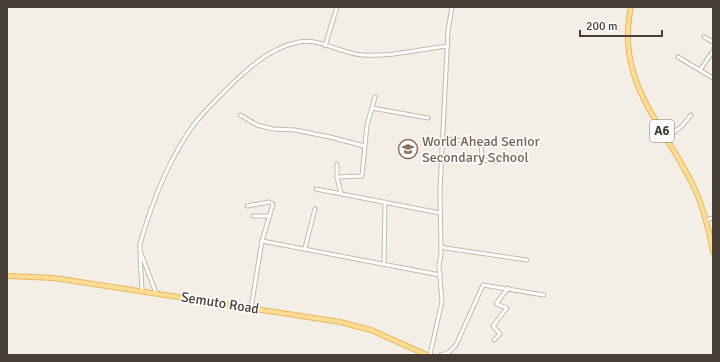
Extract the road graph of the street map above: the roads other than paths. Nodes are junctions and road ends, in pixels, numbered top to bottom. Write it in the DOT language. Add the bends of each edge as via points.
graph roads {
  1 [pos="337,7"];
  2 [pos="452,7"];
  3 [pos="632,7"];
  4 [pos="704,37"];
  5 [pos="713,42"];
  6 [pos="325,46"];
  7 [pos="448,46"];
  8 [pos="713,51"];
  9 [pos="678,57"];
  10 [pos="700,70"];
  11 [pos="713,78"];
  12 [pos="375,97"];
  13 [pos="372,108"];
  14 [pos="240,115"];
  15 [pos="691,115"];
  16 [pos="428,118"];
  17 [pos="666,138"];
  18 [pos="443,139"];
  19 [pos="364,146"];
  20 [pos="499,161"];
  21 [pos="337,164"];
  22 [pos="337,177"];
  23 [pos="316,189"];
  24 [pos="341,193"];
  25 [pos="385,202"];
  26 [pos="247,206"];
  27 [pos="315,209"];
  28 [pos="440,213"];
  29 [pos="253,216"];
  30 [pos="270,216"];
  31 [pos="713,218"];
  32 [pos="706,220"];
  33 [pos="262,241"];
  34 [pos="441,246"];
  35 [pos="305,248"];
  36 [pos="140,251"];
  37 [pos="713,252"];
  38 [pos="527,260"];
  39 [pos="384,264"];
  40 [pos="440,275"];
  41 [pos="7,276"];
  42 [pos="508,288"];
  43 [pos="142,290"];
  44 [pos="156,293"];
  45 [pos="544,295"];
  46 [pos="251,308"];
  47 [pos="494,340"];
  48 [pos="428,355"];
  49 [pos="441,355"];
  1 -- 6 [label="street"];
  2 -- 7 [label="street"];
  3 -- 17 [label="main road, A6" via="628,40 629,60 644,101"];
  4 -- 5 [label="street"];
  6 -- 7 [label="street" via="365,56"];
  6 -- 36 [label="street" via="313,42 300,42 268,54 249,67 209,106 180,146 154,197"];
  7 -- 18 [label="street"];
  8 -- 10 [label="street"];
  9 -- 10 [label="street"];
  10 -- 11 [label="street"];
  12 -- 13 [label="street"];
  13 -- 16 [label="street"];
  13 -- 19 [label="street"];
  14 -- 19 [label="street" via="257,125 273,129 330,136"];
  15 -- 17 [label="street" via="682,126"];
  17 -- 32 [label="main road, A6" via="693,186"];
  18 -- 20 [label="street" via="481,142 482,160"];
  18 -- 28 [label="street"];
  19 -- 22 [label="street" via="362,176"];
  21 -- 22 [label="street"];
  22 -- 24 [label="street"];
  23 -- 24 [label="street"];
  24 -- 25 [label="street"];
  25 -- 28 [label="street"];
  25 -- 39 [label="street"];
  26 -- 30 [label="street" via="272,203"];
  27 -- 35 [label="street"];
  28 -- 34 [label="street"];
  29 -- 30 [label="street"];
  30 -- 33 [label="street"];
  31 -- 32 [label="street"];
  32 -- 37 [label="main road, A6"];
  33 -- 35 [label="street"];
  33 -- 46 [label="street"];
  34 -- 38 [label="street"];
  34 -- 40 [label="street"];
  35 -- 39 [label="street"];
  36 -- 43 [label="street"];
  36 -- 44 [label="street"];
  39 -- 40 [label="street"];
  40 -- 48 [label="street" via="441,306"];
  41 -- 43 [label="main road, Semuto Road" via="54,278"];
  42 -- 45 [label="street"];
  42 -- 47 [label="street" via="496,304 507,308 493,326 500,334"];
  42 -- 49 [label="street" via="486,284 481,286 456,345"];
  43 -- 44 [label="main road, Semuto Road"];
  44 -- 46 [label="main road, Semuto Road"];
  46 -- 48 [label="main road, Semuto Road" via="361,327"];
}
